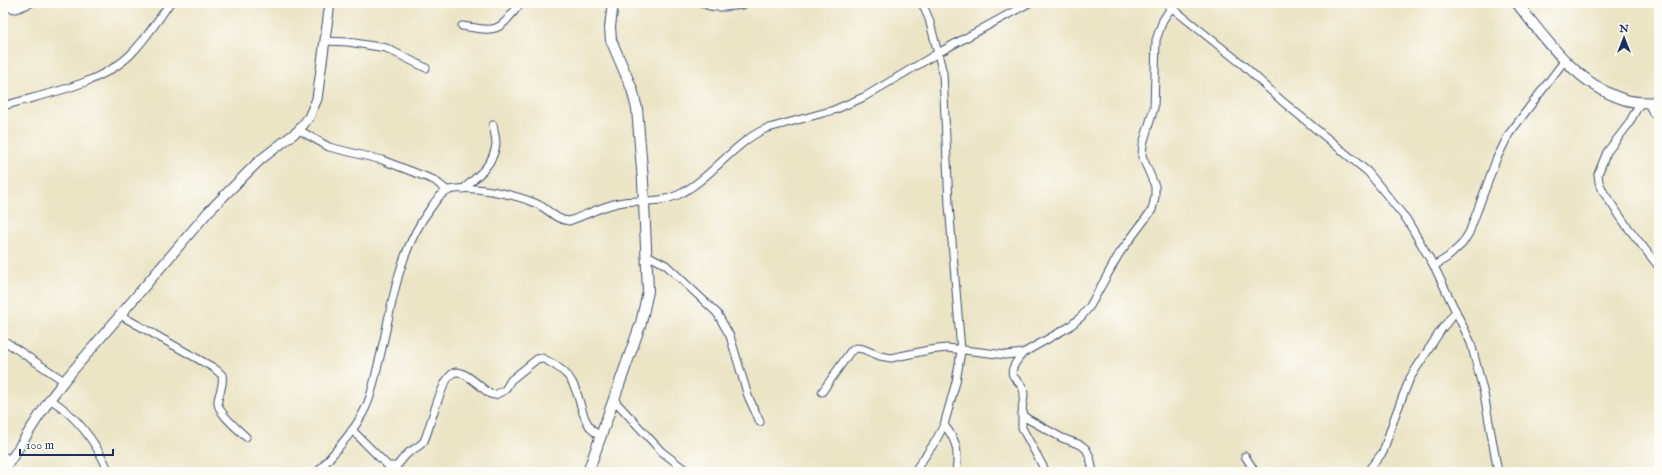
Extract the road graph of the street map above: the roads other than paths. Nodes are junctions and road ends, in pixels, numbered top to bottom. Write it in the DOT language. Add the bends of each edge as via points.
graph roads {
  1 [pos="31,3"];
  2 [pos="170,3"];
  3 [pos="330,3"];
  4 [pos="521,3"];
  5 [pos="613,3"];
  6 [pos="703,3"];
  7 [pos="922,3"];
  8 [pos="1029,3"];
  9 [pos="1517,3"];
  10 [pos="743,5"];
  11 [pos="1168,5"];
  12 [pos="3,7"];
  13 [pos="462,26"];
  14 [pos="325,41"];
  15 [pos="938,53"];
  16 [pos="1565,60"];
  17 [pos="426,68"];
  18 [pos="1659,102"];
  19 [pos="1644,103"];
  20 [pos="3,106"];
  21 [pos="1659,118"];
  22 [pos="493,125"];
  23 [pos="299,130"];
  24 [pos="463,189"];
  25 [pos="448,190"];
  26 [pos="644,202"];
  27 [pos="647,255"];
  28 [pos="1434,266"];
  29 [pos="1659,267"];
  30 [pos="1456,311"];
  31 [pos="120,315"];
  32 [pos="3,340"];
  33 [pos="961,351"];
  34 [pos="1023,352"];
  35 [pos="64,381"];
  36 [pos="822,392"];
  37 [pos="50,399"];
  38 [pos="615,401"];
  39 [pos="1022,413"];
  40 [pos="760,422"];
  41 [pos="944,425"];
  42 [pos="352,430"];
  43 [pos="246,437"];
  44 [pos="601,437"];
  45 [pos="1244,456"];
  46 [pos="7,458"];
  47 [pos="4,472"];
  48 [pos="109,472"];
  49 [pos="318,472"];
  50 [pos="588,472"];
  51 [pos="688,472"];
  52 [pos="914,472"];
  53 [pos="956,472"];
  54 [pos="1046,472"];
  55 [pos="1093,472"];
  56 [pos="1255,472"];
  57 [pos="1367,472"];
  58 [pos="1498,472"];
  1 -- 12 [label="street" via="16,9"];
  2 -- 20 [label="street" via="135,49 115,66 95,78"];
  3 -- 14 [label="street"];
  4 -- 13 [label="street" via="502,27 496,30"];
  5 -- 26 [label="main road" via="611,40 632,89 637,109"];
  6 -- 10 [label="street" via="714,7"];
  7 -- 15 [label="street"];
  8 -- 15 [label="street"];
  9 -- 16 [label="main road"];
  11 -- 28 [label="street" via="1242,64 1282,101 1368,172 1407,220"];
  11 -- 34 [label="street" via="1156,40 1154,108 1142,156 1155,186 1152,210 1119,254 1082,316"];
  14 -- 17 [label="street" via="386,48"];
  14 -- 23 [label="street" via="317,99 309,117"];
  15 -- 26 [label="street" via="845,106 755,134 709,175 678,195 665,200"];
  15 -- 33 [label="street" via="942,73 949,205"];
  16 -- 19 [label="main road" via="1601,89 1622,99"];
  16 -- 28 [label="street" via="1517,120 1509,134 1496,160 1469,233 1462,244"];
  18 -- 19 [label="main road"];
  19 -- 21 [label="street"];
  19 -- 29 [label="street" via="1607,152 1598,174 1604,193"];
  22 -- 24 [label="street" via="496,142 494,155"];
  23 -- 25 [label="street" via="324,145 382,160 434,180"];
  23 -- 31 [label="street" via="260,160 228,190 170,254"];
  24 -- 25 [label="street"];
  24 -- 26 [label="street" via="506,194 537,203 562,221 569,221 623,202"];
  25 -- 42 [label="street" via="440,195 420,222 398,271 372,390 365,409"];
  26 -- 27 [label="main road"];
  27 -- 38 [label="main road" via="648,291 645,306"];
  27 -- 40 [label="street" via="666,265 717,313 730,336 748,396"];
  28 -- 30 [label="street"];
  30 -- 57 [label="street" via="1410,378 1394,416 1383,452"];
  30 -- 58 [label="street" via="1471,342 1477,363"];
  31 -- 35 [label="street"];
  31 -- 43 [label="street" via="222,375 224,383 217,402 220,410"];
  32 -- 35 [label="street"];
  33 -- 34 [label="street" via="1006,355"];
  33 -- 36 [label="street" via="947,348 891,358 856,348 850,352"];
  33 -- 41 [label="street" via="956,382"];
  34 -- 39 [label="street" via="1012,371 1014,379 1024,393"];
  35 -- 37 [label="street"];
  37 -- 46 [label="street"];
  37 -- 48 [label="street" via="67,410 79,423 100,451"];
  38 -- 44 [label="main road"];
  38 -- 51 [label="street" via="661,451"];
  39 -- 54 [label="street" via="1022,428"];
  39 -- 55 [label="street" via="1026,418 1086,449"];
  41 -- 52 [label="street"];
  41 -- 53 [label="street" via="956,443"];
  42 -- 44 [label="street" via="388,466 397,466 408,453 423,442 437,403 449,376 453,373 464,374 495,395 504,390 511,380 537,359 542,358 567,376 579,398 586,422 592,432"];
  42 -- 49 [label="street"];
  44 -- 50 [label="main road"];
  45 -- 56 [label="street"];
  46 -- 47 [label="street"];
}
